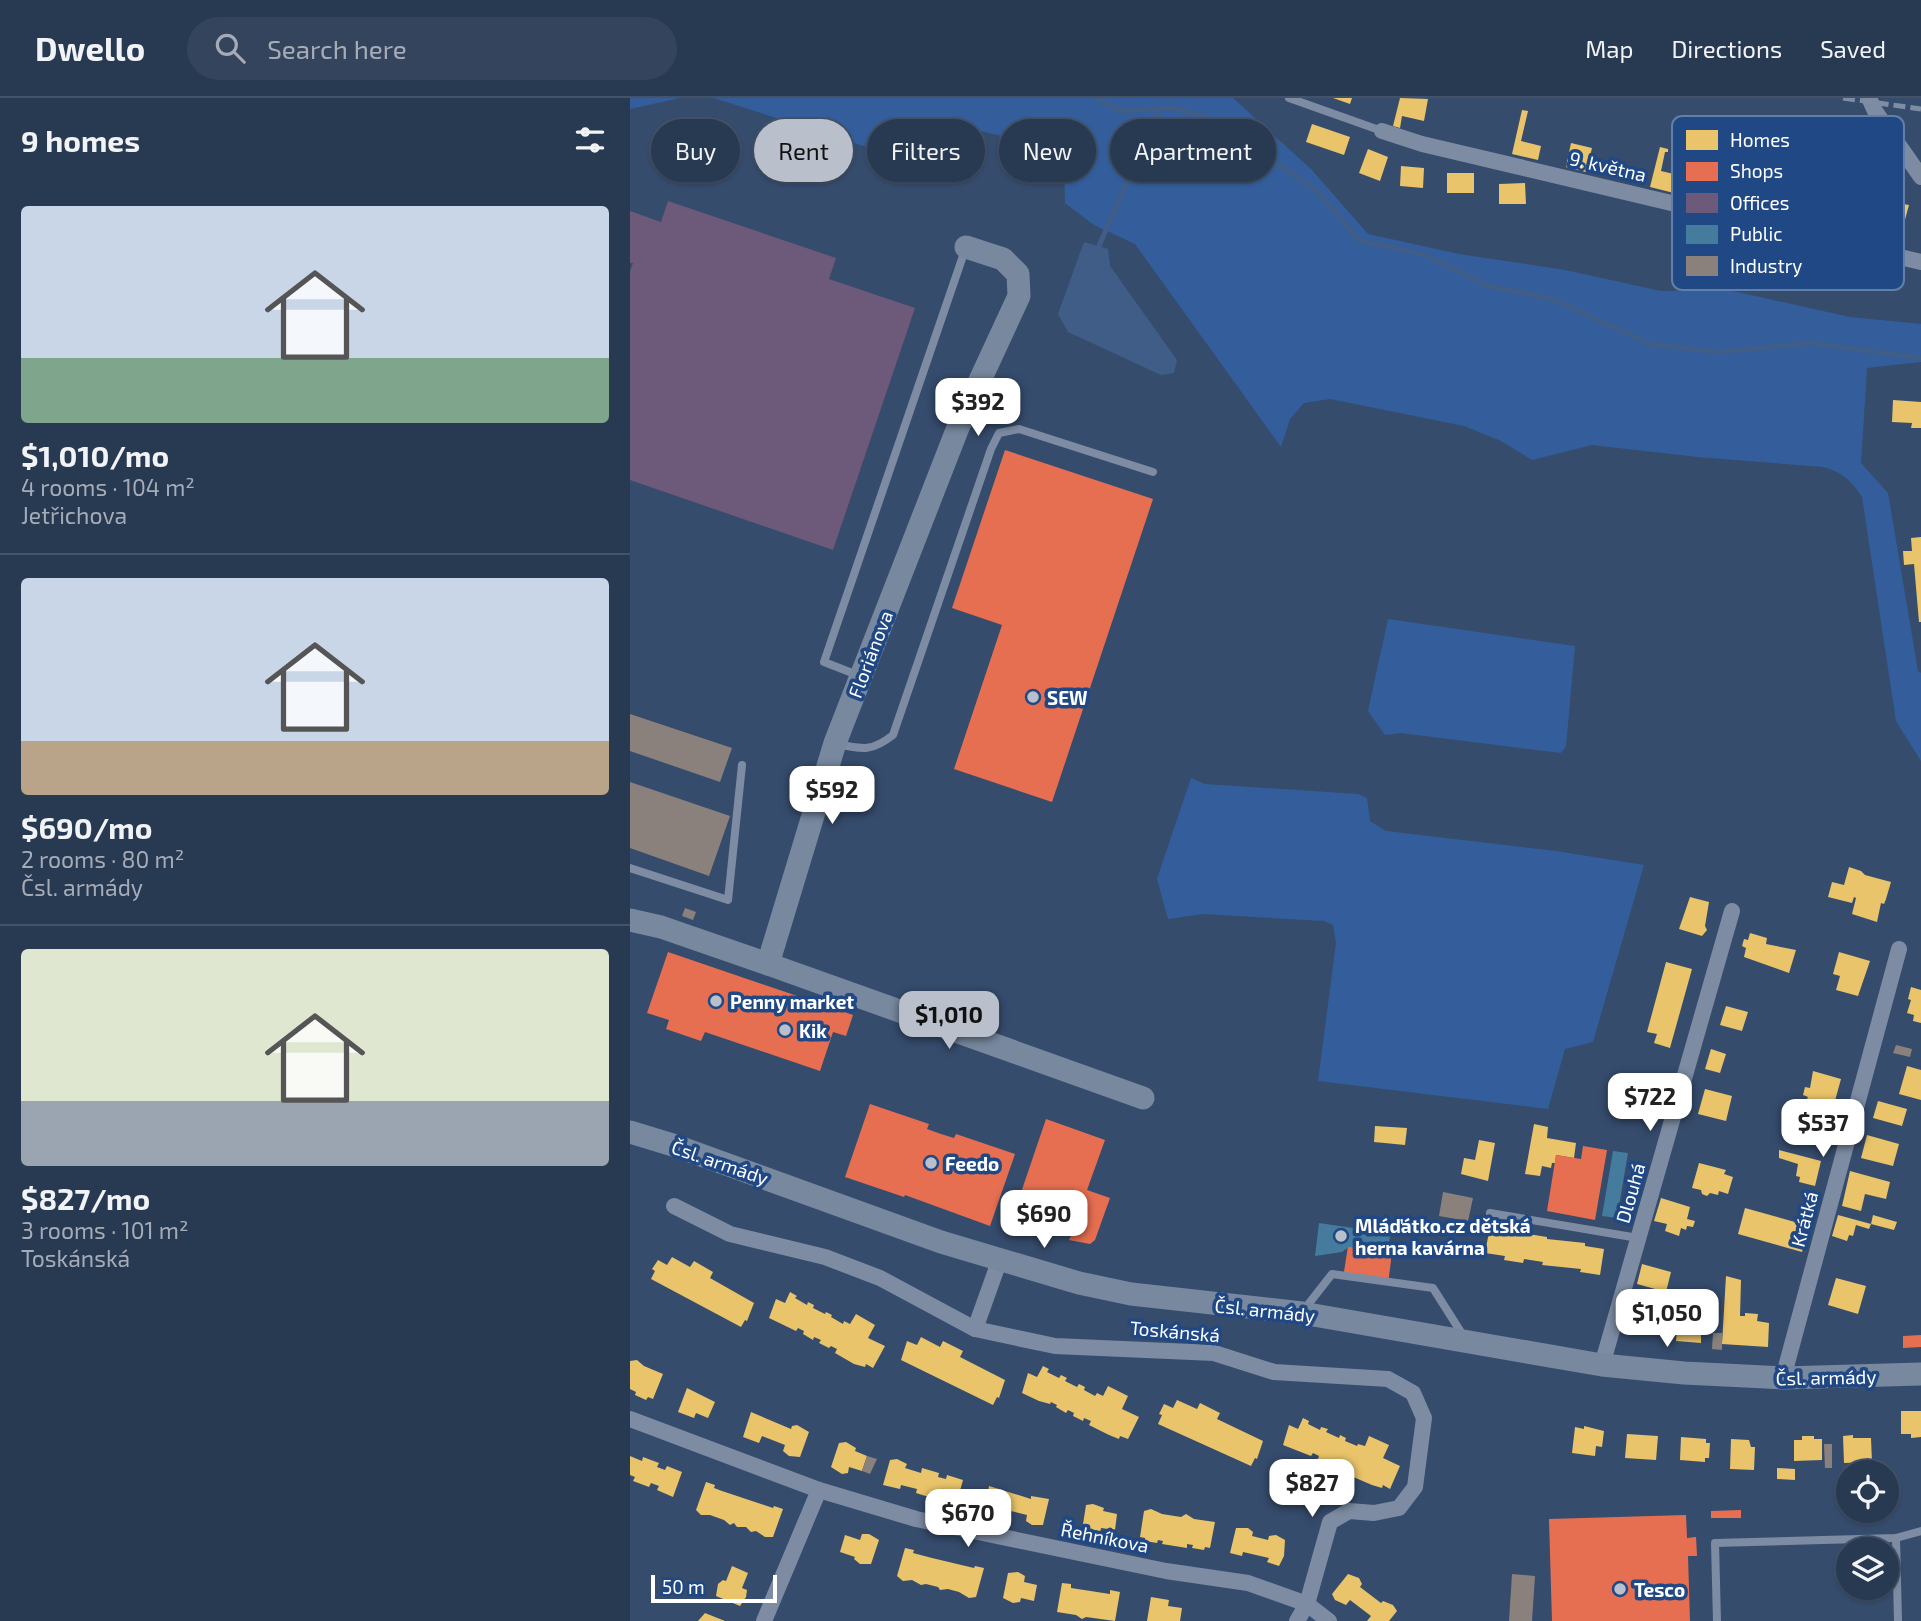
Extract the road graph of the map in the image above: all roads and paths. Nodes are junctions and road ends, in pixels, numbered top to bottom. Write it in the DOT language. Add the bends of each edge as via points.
graph roads {
  1 [pos="1289,98"];
  2 [pos="1869,98"];
  3 [pos="1878,116"];
  4 [pos="1382,131"];
  5 [pos="1904,153"];
  6 [pos="1921,177"];
  7 [pos="1672,203"];
  8 [pos="966,247"];
  9 [pos="1153,472"];
  10 [pos="861,677"];
  11 [pos="835,743"];
  12 [pos="742,765"];
  13 [pos="630,868"];
  14 [pos="1732,911"];
  15 [pos="630,920"];
  16 [pos="1899,949"];
  17 [pos="768,964"];
  18 [pos="1143,1098"];
  19 [pos="630,1132"];
  20 [pos="674,1206"];
  21 [pos="1490,1213"];
  22 [pos="1639,1238"];
  23 [pos="1000,1259"];
  24 [pos="1302,1313"];
  25 [pos="975,1329"];
  26 [pos="1466,1340"];
  27 [pos="1602,1365"];
  28 [pos="1921,1374"];
  29 [pos="1783,1378"];
  30 [pos="630,1419"];
  31 [pos="819,1490"];
  32 [pos="1921,1531"];
  33 [pos="1899,1537"];
  34 [pos="1836,1540"];
  35 [pos="1897,1600"];
  36 [pos="1307,1604"];
  37 [pos="764,1621"];
  38 [pos="1297,1621"];
  39 [pos="1329,1621"];
  40 [pos="1717,1621"];
  41 [pos="1898,1621"];
  1 -- 4 [label="lane, 9. května"];
  2 -- 3 [label="street"];
  4 -- 7 [label="street, 9. května"];
  5 -- 6 [label="street"];
  8 -- 10 [label="lane" via="824,662"];
  8 -- 10 [label="street, Floriánova" via="1003,259 1018,274 1019,296 957,430"];
  9 -- 11 [label="lane" via="1019,429 999,433 894,735 869,748"];
  10 -- 11 [label="street, Floriánova"];
  11 -- 17 [label="street, Floriánova"];
  12 -- 13 [label="lane" via="727,900"];
  14 -- 22 [label="street, Dlouhá"];
  15 -- 17 [label="street"];
  16 -- 29 [label="street, Krátká"];
  17 -- 18 [label="street"];
  19 -- 23 [label="street, Čsl. armády"];
  20 -- 25 [label="street, Toskánská" via="730,1234 825,1257 880,1278"];
  21 -- 22 [label="lane"];
  22 -- 27 [label="street, Dlouhá"];
  23 -- 24 [label="street, Čsl. armády" via="1131,1294"];
  23 -- 25 [label="street"];
  24 -- 26 [label="street, Čsl. armády"];
  24 -- 26 [label="lane" via="1332,1274 1433,1288"];
  25 -- 36 [label="street, Toskánská" via="1055,1346 1214,1353 1275,1372 1388,1379 1413,1393 1424,1418 1415,1487 1399,1508 1349,1511 1330,1522"];
  26 -- 27 [label="street, Čsl. armády"];
  27 -- 29 [label="street, Čsl. armády"];
  28 -- 29 [label="street, Čsl. armády"];
  30 -- 31 [label="street, Řehníkova"];
  31 -- 36 [label="street, Řehníkova" via="916,1520 1248,1583"];
  31 -- 37 [label="street"];
  32 -- 33 [label="lane"];
  34 -- 40 [label="lane" via="1715,1543"];
  35 -- 41 [label="lane"];
  36 -- 38 [label="street, Toskánská"];
  36 -- 39 [label="street, Řehníkova"];
}
